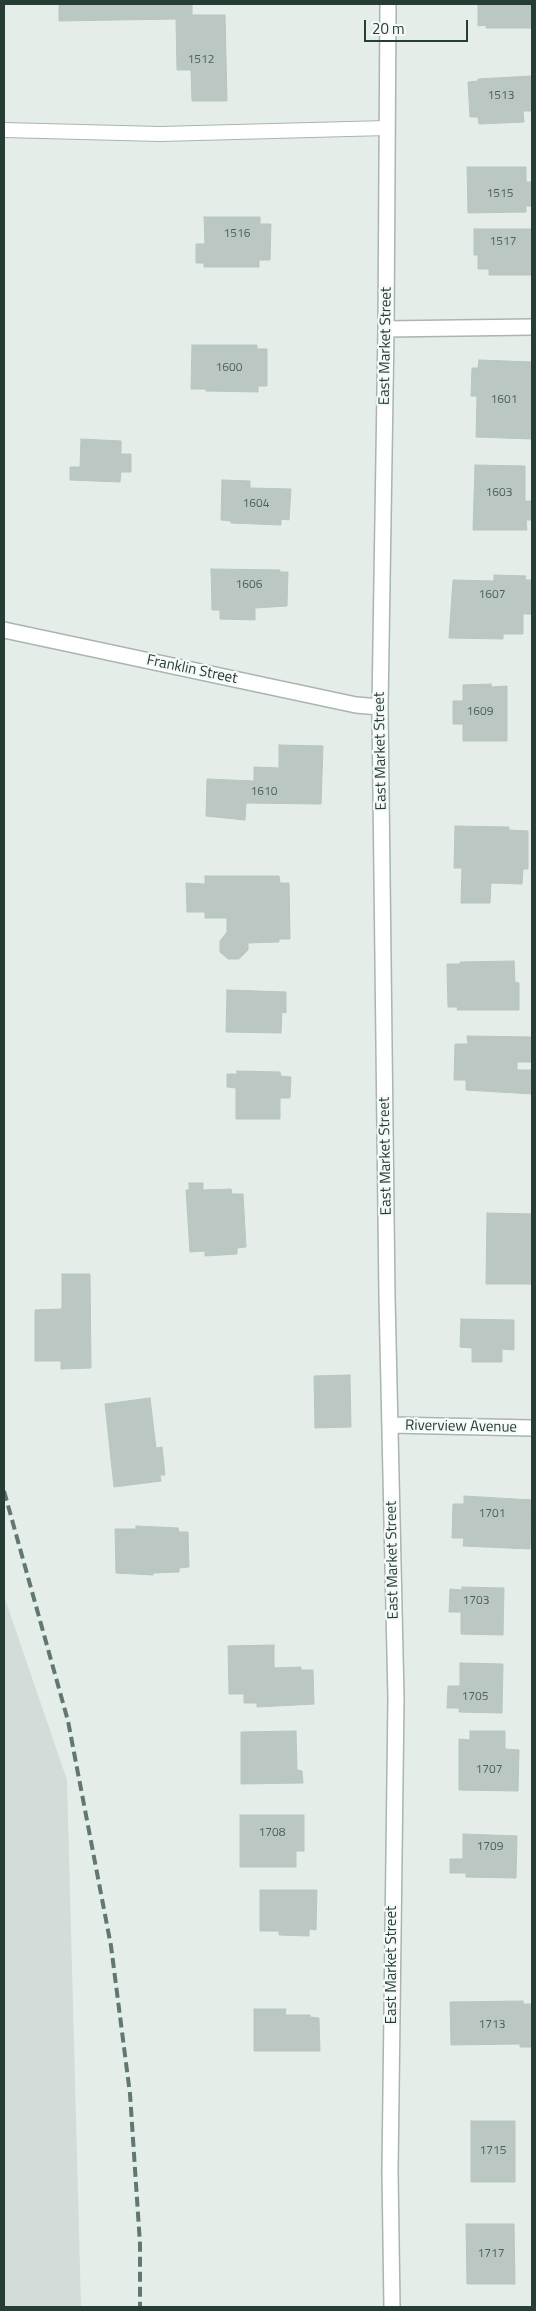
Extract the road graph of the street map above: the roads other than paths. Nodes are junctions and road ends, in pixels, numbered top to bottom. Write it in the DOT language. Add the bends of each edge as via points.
graph roads {
  1 [pos="388,4"];
  2 [pos="387,128"];
  3 [pos="4,130"];
  4 [pos="532,327"];
  5 [pos="386,329"];
  6 [pos="4,630"];
  7 [pos="380,707"];
  8 [pos="390,1426"];
  9 [pos="532,1428"];
  10 [pos="392,2307"];
  1 -- 2 [label="street, East Market Street"];
  2 -- 3 [label="lane" via="160,134"];
  2 -- 5 [label="street, East Market Street"];
  4 -- 5 [label="street"];
  5 -- 7 [label="street, East Market Street"];
  6 -- 7 [label="street, Franklin Street" via="356,705"];
  7 -- 8 [label="street, East Market Street"];
  8 -- 9 [label="street, Riverview Avenue"];
  8 -- 10 [label="street, East Market Street" via="396,1698 390,2171"];
}
